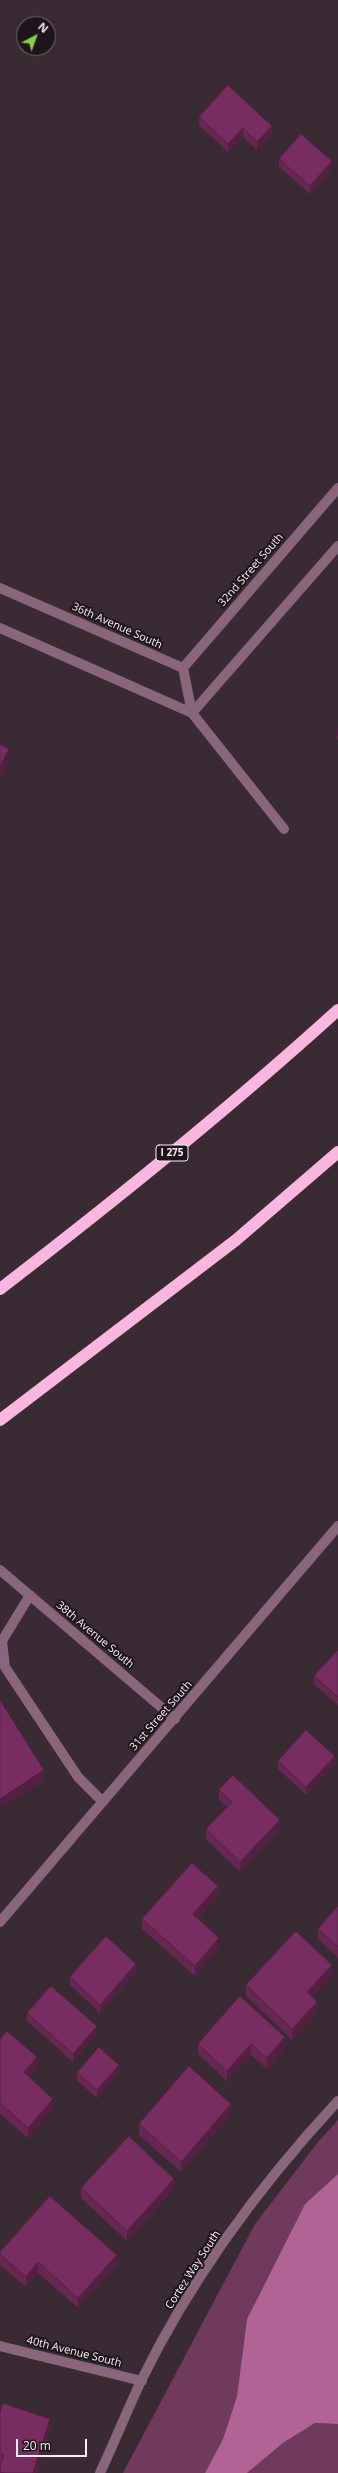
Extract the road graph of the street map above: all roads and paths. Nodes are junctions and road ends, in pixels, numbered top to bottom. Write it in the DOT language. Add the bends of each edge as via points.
graph roads {
  1 [pos="338,488"];
  2 [pos="338,546"];
  3 [pos="0,588"];
  4 [pos="0,628"];
  5 [pos="183,668"];
  6 [pos="192,713"];
  7 [pos="284,829"];
  8 [pos="338,1010"];
  9 [pos="338,1152"];
  10 [pos="0,1289"];
  11 [pos="0,1420"];
  12 [pos="338,1526"];
  13 [pos="0,1570"];
  14 [pos="30,1596"];
  15 [pos="175,1719"];
  16 [pos="103,1802"];
  17 [pos="0,1922"];
  18 [pos="338,2101"];
  19 [pos="0,2346"];
  20 [pos="142,2381"];
  21 [pos="100,2473"];
  1 -- 5 [label="street, 32nd Street South"];
  2 -- 6 [label="street"];
  3 -- 5 [label="street, 36th Avenue South"];
  4 -- 6 [label="street"];
  5 -- 6 [label="street"];
  6 -- 7 [label="street"];
  8 -- 10 [label="highway, I 275" via="125,1192"];
  9 -- 11 [label="highway" via="236,1240"];
  12 -- 15 [label="street, 31st Street South"];
  13 -- 14 [label="street, 38th Avenue South"];
  14 -- 15 [label="street, 38th Avenue South"];
  14 -- 16 [label="street" via="2,1641 5,1667 78,1777"];
  15 -- 16 [label="street, 31st Street South"];
  16 -- 17 [label="street, 31st Street South"];
  18 -- 20 [label="street, Cortez Way South" via="255,2198 187,2299"];
  19 -- 20 [label="street, 40th Avenue South"];
  20 -- 21 [label="street, Cortez Way South"];
}
